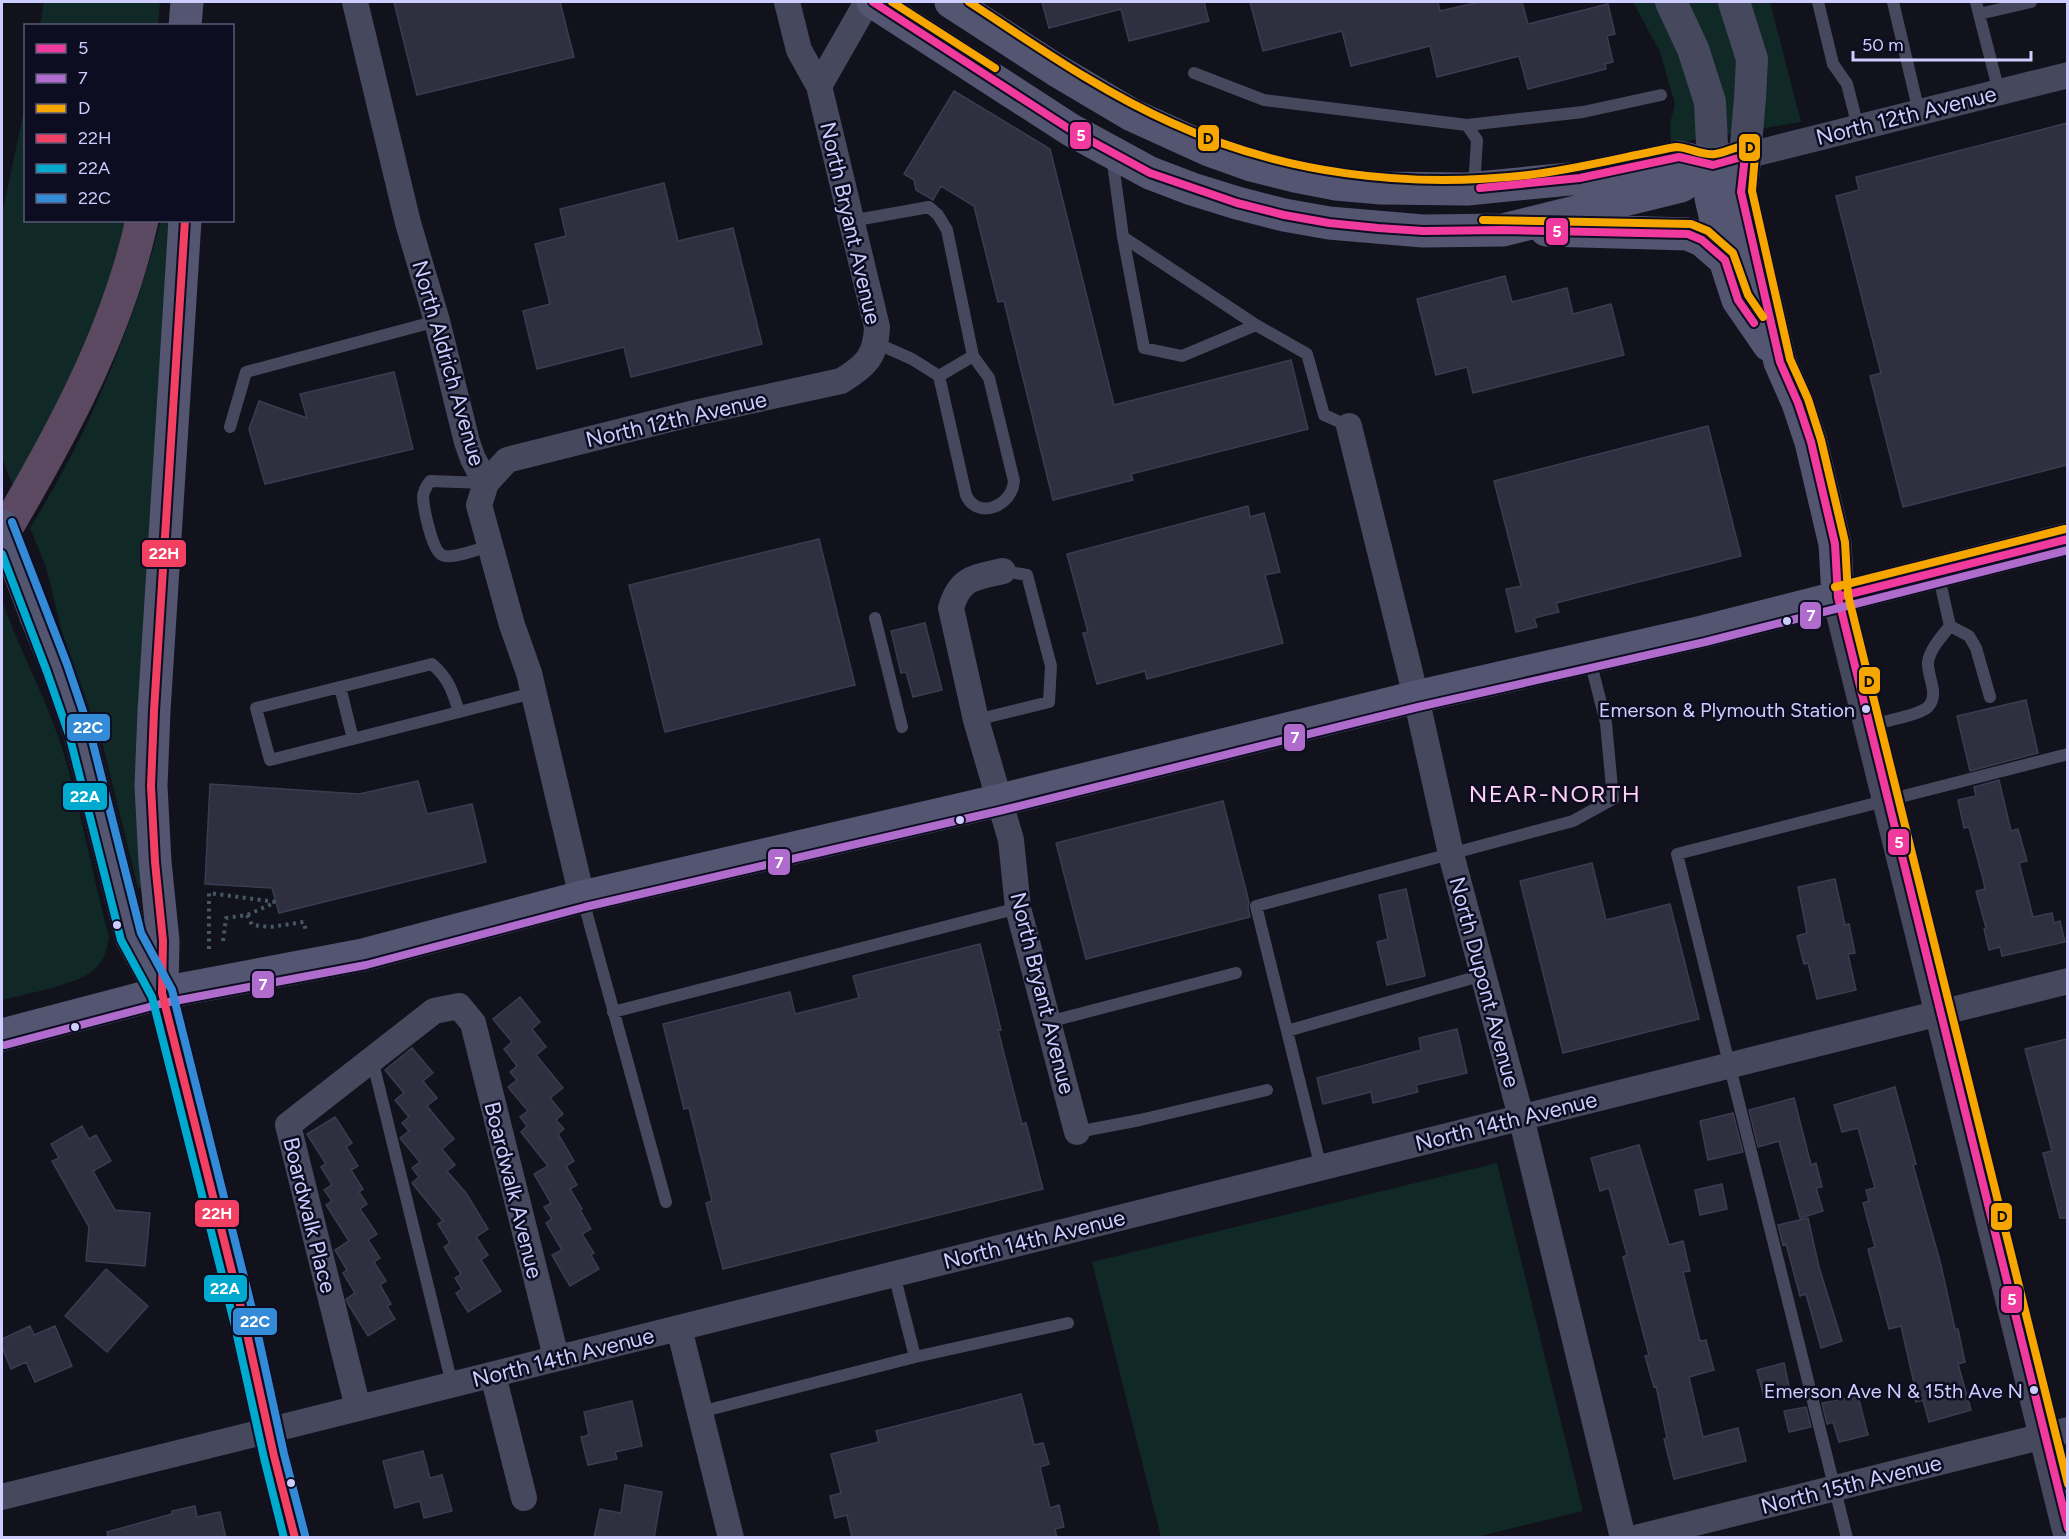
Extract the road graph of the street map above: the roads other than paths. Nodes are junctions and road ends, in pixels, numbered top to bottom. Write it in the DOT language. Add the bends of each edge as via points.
graph roads {
  1 [pos="187,2"];
  2 [pos="355,2"];
  3 [pos="787,2"];
  4 [pos="867,2"];
  5 [pos="873,2"];
  6 [pos="951,2"];
  7 [pos="1671,2"];
  8 [pos="1734,2"];
  9 [pos="1818,2"];
  10 [pos="1893,2"];
  11 [pos="2031,2"];
  12 [pos="1977,8"];
  13 [pos="186,24"];
  14 [pos="1194,73"];
  15 [pos="2067,75"];
  16 [pos="819,86"];
  17 [pos="1999,92"];
  18 [pos="1660,95"];
  19 [pos="1919,112"];
  20 [pos="1467,125"];
  21 [pos="1858,127"];
  22 [pos="1111,152"];
  23 [pos="1745,156"];
  24 [pos="1713,165"];
  25 [pos="1474,188"];
  26 [pos="851,220"];
  27 [pos="141,222"];
  28 [pos="184,222"];
  29 [pos="1503,230"];
  30 [pos="1123,237"];
  31 [pos="1725,260"];
  32 [pos="437,321"];
  33 [pos="1256,324"];
  34 [pos="873,351"];
  35 [pos="973,356"];
  36 [pos="1780,362"];
  37 [pos="939,376"];
  38 [pos="1349,426"];
  39 [pos="230,427"];
  40 [pos="486,483"];
  41 [pos="2,526"];
  42 [pos="2,536"];
  43 [pos="2067,539"];
  44 [pos="492,545"];
  45 [pos="1003,571"];
  46 [pos="1938,572"];
  47 [pos="1838,597"];
  48 [pos="874,618"];
  49 [pos="1950,626"];
  50 [pos="1589,657"];
  51 [pos="340,687"];
  52 [pos="533,693"];
  53 [pos="1990,696"];
  54 [pos="1416,697"];
  55 [pos="459,712"];
  56 [pos="976,720"];
  57 [pos="1869,725"];
  58 [pos="902,727"];
  59 [pos="353,739"];
  60 [pos="2067,754"];
  61 [pos="1001,800"];
  62 [pos="1887,800"];
  63 [pos="1451,854"];
  64 [pos="582,897"];
  65 [pos="1018,908"];
  66 [pos="1236,973"];
  67 [pos="1483,975"];
  68 [pos="2067,981"];
  69 [pos="162,993"];
  70 [pos="613,1012"];
  71 [pos="1940,1013"];
  72 [pos="1048,1022"];
  73 [pos="472,1023"];
  74 [pos="1287,1031"];
  75 [pos="2,1035"];
  76 [pos="372,1059"];
  77 [pos="1729,1065"];
  78 [pos="1267,1090"];
  79 [pos="1521,1117"];
  80 [pos="1077,1131"];
  81 [pos="1321,1168"];
  82 [pos="666,1202"];
  83 [pos="894,1274"];
  84 [pos="1068,1323"];
  85 [pos="679,1328"];
  86 [pos="556,1358"];
  87 [pos="915,1358"];
  88 [pos="493,1374"];
  89 [pos="452,1384"];
  90 [pos="358,1408"];
  91 [pos="700,1412"];
  92 [pos="268,1430"];
  93 [pos="2056,1433"];
  94 [pos="1835,1488"];
  95 [pos="2,1497"];
  96 [pos="524,1498"];
  97 [pos="2067,1530"];
  98 [pos="295,1538"];
  99 [pos="731,1538"];
  100 [pos="1623,1538"];
  101 [pos="1635,1538"];
  102 [pos="1847,1538"];
  1 -- 13 [label="main road"];
  2 -- 32 [label="street, North Aldrich Avenue" via="408,223"];
  3 -- 16 [label="street, North Bryant Avenue" via="799,50"];
  4 -- 16 [label="street"];
  5 -- 22 [label="main road"];
  6 -- 25 [label="main road" via="1103,98 1170,134 1251,165 1381,188"];
  7 -- 24 [label="street" via="1693,49 1710,102"];
  8 -- 23 [label="street" via="1752,60"];
  9 -- 21 [label="lane" via="1833,64 1847,84"];
  10 -- 19 [label="lane"];
  11 -- 12 [label="lane"];
  12 -- 17 [label="lane"];
  14 -- 20 [label="lane" via="1264,100"];
  15 -- 17 [label="street, North 12th Avenue"];
  16 -- 26 [label="street, North Bryant Avenue"];
  17 -- 19 [label="street, North 12th Avenue"];
  18 -- 20 [label="lane" via="1583,112"];
  19 -- 21 [label="street, North 12th Avenue"];
  20 -- 25 [label="lane" via="1477,140"];
  21 -- 23 [label="street, North 12th Avenue"];
  22 -- 29 [label="main road" via="1192,189 1284,215 1378,228"];
  22 -- 30 [label="lane"];
  23 -- 24 [label="main road"];
  23 -- 36 [label="main road" via="1741,192"];
  24 -- 25 [label="main road" via="1679,157 1580,178"];
  24 -- 29 [label="main road" via="1681,186"];
  24 -- 31 [label="main road" via="1711,198"];
  26 -- 34 [label="street, North Bryant Avenue" via="877,327"];
  26 -- 35 [label="lane" via="929,207 938,215 947,230"];
  27 -- 42 [label="highway" via="97,356 42,467"];
  28 -- 69 [label="main road" via="151,786 163,941"];
  29 -- 31 [label="main road" via="1688,234 1702,240"];
  30 -- 33 [label="lane"];
  30 -- 33 [label="lane" via="1144,348 1182,356"];
  31 -- 36 [label="main road" via="1738,300"];
  32 -- 39 [label="lane" via="246,372"];
  32 -- 40 [label="street, North Aldrich Avenue" via="467,442"];
  33 -- 38 [label="lane" via="1307,354 1324,415"];
  34 -- 37 [label="lane" via="912,359"];
  34 -- 40 [label="street, North 12th Avenue" via="857,371 841,381 507,460"];
  35 -- 37 [label="lane"];
  35 -- 37 [label="lane" via="989,378 1014,482 1011,495 995,507 981,508 966,495"];
  36 -- 47 [label="main road" via="1811,442 1835,544"];
  38 -- 54 [label="street, North Dupont Avenue"];
  40 -- 44 [label="street, North Aldrich Avenue" via="479,505"];
  40 -- 44 [label="lane" via="430,482 423,498 434,547 441,554 449,557"];
  41 -- 69 [label="main road, bridge" via="80,735 131,937"];
  43 -- 46 [label="main road"];
  44 -- 52 [label="street, North Aldrich Avenue"];
  45 -- 56 [label="street, North Bryant Avenue" via="971,579 956,591 951,608"];
  45 -- 56 [label="lane" via="1027,575 1051,666 1049,702"];
  46 -- 47 [label="main road"];
  46 -- 49 [label="lane"];
  47 -- 50 [label="main road"];
  47 -- 57 [label="street"];
  48 -- 58 [label="lane"];
  49 -- 53 [label="lane" via="1969,636 1976,648"];
  49 -- 57 [label="lane" via="1936,643 1928,662 1934,697 1927,708"];
  50 -- 54 [label="main road"];
  50 -- 63 [label="lane" via="1606,723 1613,799 1573,821"];
  51 -- 55 [label="lane" via="432,664 451,686"];
  51 -- 59 [label="lane"];
  51 -- 59 [label="lane" via="256,708 270,760"];
  52 -- 55 [label="lane"];
  52 -- 64 [label="street, North Aldrich Avenue"];
  54 -- 61 [label="main road"];
  54 -- 63 [label="street, North Dupont Avenue"];
  55 -- 59 [label="lane"];
  56 -- 61 [label="street, North Bryant Avenue"];
  57 -- 62 [label="street"];
  60 -- 62 [label="lane"];
  61 -- 64 [label="main road"];
  61 -- 65 [label="street, North Bryant Avenue" via="1011,840"];
  62 -- 71 [label="street"];
  62 -- 77 [label="lane" via="1677,854"];
  63 -- 67 [label="street, North Dupont Avenue"];
  63 -- 74 [label="lane" via="1256,906"];
  64 -- 69 [label="main road" via="363,954"];
  64 -- 70 [label="lane"];
  65 -- 70 [label="lane"];
  65 -- 72 [label="street, North Bryant Avenue"];
  66 -- 72 [label="lane"];
  67 -- 74 [label="lane"];
  67 -- 79 [label="street, North Dupont Avenue"];
  68 -- 71 [label="street, North 14th Avenue"];
  69 -- 75 [label="main road"];
  69 -- 92 [label="street"];
  70 -- 82 [label="lane"];
  71 -- 77 [label="street, North 14th Avenue"];
  71 -- 93 [label="street"];
  72 -- 80 [label="street, North Bryant Avenue"];
  73 -- 76 [label="street, Boardwalk Place" via="459,1006 434,1011"];
  73 -- 86 [label="street, Boardwalk Avenue"];
  74 -- 81 [label="lane"];
  76 -- 89 [label="lane"];
  76 -- 90 [label="street, Boardwalk Place" via="288,1125"];
  77 -- 79 [label="street, North 14th Avenue"];
  77 -- 94 [label="lane"];
  78 -- 80 [label="lane"];
  79 -- 81 [label="street, North 14th Avenue"];
  79 -- 100 [label="street, North Dupont Avenue"];
  81 -- 83 [label="street, North 14th Avenue"];
  83 -- 85 [label="street, North 14th Avenue"];
  83 -- 87 [label="lane"];
  84 -- 87 [label="lane"];
  85 -- 86 [label="street, North 14th Avenue"];
  85 -- 91 [label="street"];
  86 -- 88 [label="street, North 14th Avenue"];
  87 -- 91 [label="lane"];
  88 -- 89 [label="street, North 14th Avenue"];
  88 -- 96 [label="street"];
  89 -- 90 [label="street, North 14th Avenue"];
  90 -- 92 [label="street, North 14th Avenue"];
  91 -- 99 [label="street"];
  92 -- 95 [label="street, North 14th Avenue"];
  92 -- 98 [label="street"];
  93 -- 94 [label="street, North 15th Avenue"];
  93 -- 97 [label="street"];
  94 -- 101 [label="street, North 15th Avenue"];
  94 -- 102 [label="lane"];
}
